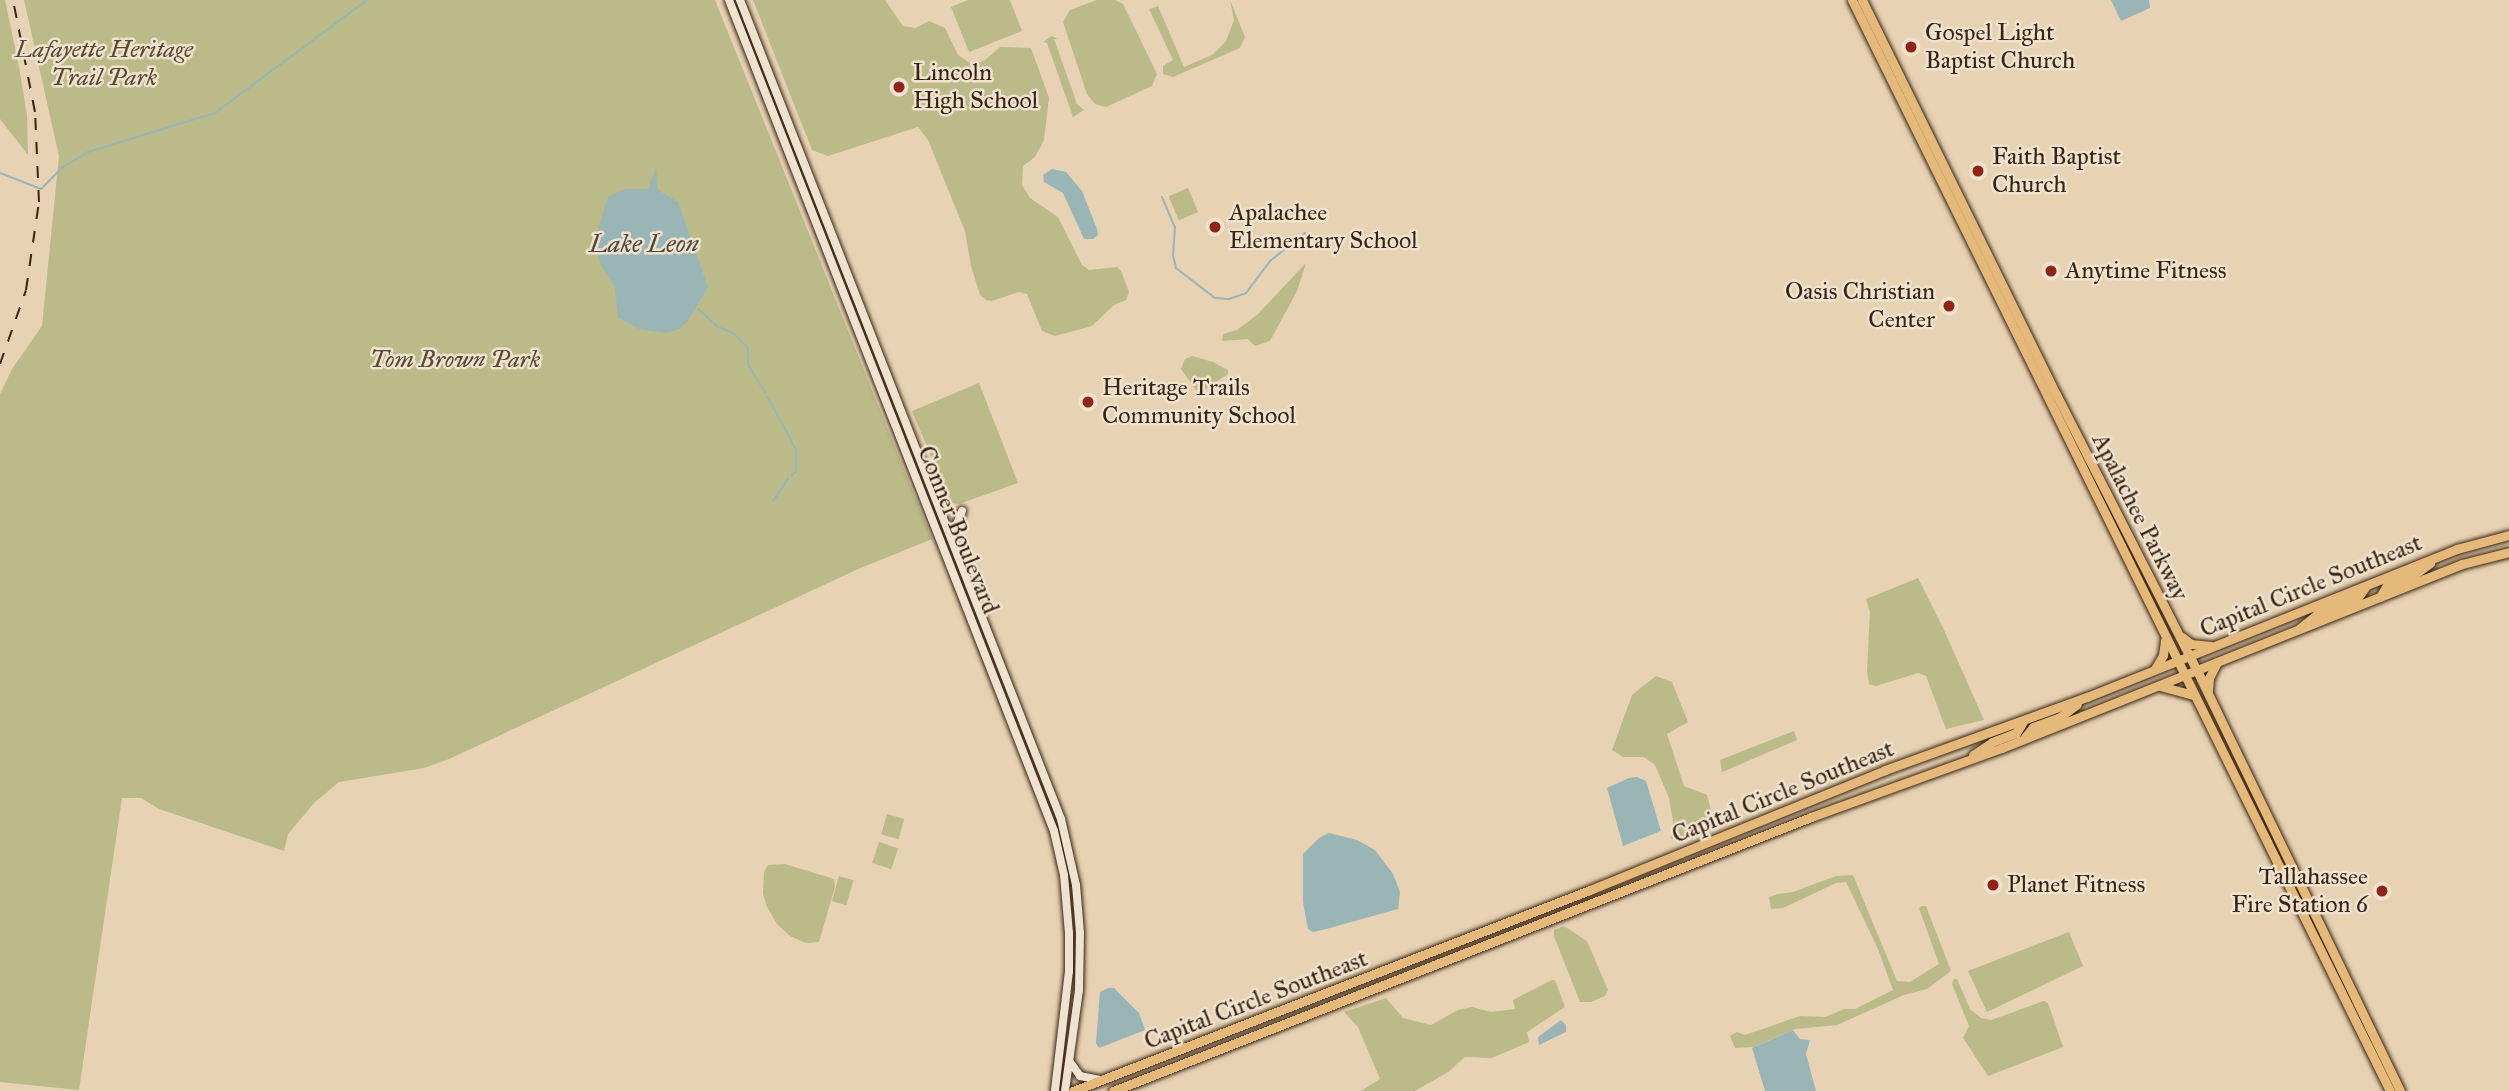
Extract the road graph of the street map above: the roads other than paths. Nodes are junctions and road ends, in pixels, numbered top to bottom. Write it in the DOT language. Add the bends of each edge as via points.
graph roads {
  1 [pos="729,0"];
  2 [pos="740,0"];
  3 [pos="1852,0"];
  4 [pos="1862,0"];
  5 [pos="853,289"];
  6 [pos="844,293"];
  7 [pos="962,512"];
  8 [pos="2509,535"];
  9 [pos="952,537"];
  10 [pos="2457,549"];
  11 [pos="2508,551"];
  12 [pos="2432,558"];
  13 [pos="2473,561"];
  14 [pos="2438,574"];
  15 [pos="2367,585"];
  16 [pos="2380,597"];
  17 [pos="2299,629"];
  18 [pos="2179,635"];
  19 [pos="2165,638"];
  20 [pos="2213,646"];
  21 [pos="2190,656"];
  22 [pos="2177,661"];
  23 [pos="2217,662"];
  24 [pos="2154,670"];
  25 [pos="2197,671"];
  26 [pos="2185,675"];
  27 [pos="2158,685"];
  28 [pos="2208,693"];
  29 [pos="2194,695"];
  30 [pos="2087,697"];
  31 [pos="2023,722"];
  32 [pos="2023,739"];
  33 [pos="1966,760"];
  34 [pos="2236,778"];
  35 [pos="2250,781"];
  36 [pos="1055,798"];
  37 [pos="1044,802"];
  38 [pos="1750,825"];
  39 [pos="1740,845"];
  40 [pos="2291,865"];
  41 [pos="2281,870"];
  42 [pos="2307,922"];
  43 [pos="2325,937"];
  44 [pos="1069,948"];
  45 [pos="1080,949"];
  46 [pos="2322,951"];
  47 [pos="1298,1005"];
  48 [pos="1295,1020"];
  49 [pos="1173,1052"];
  50 [pos="1070,1062"];
  51 [pos="1178,1066"];
  52 [pos="1100,1080"];
  53 [pos="1055,1091"];
  54 [pos="1065,1091"];
  55 [pos="1073,1091"];
  56 [pos="1113,1091"];
  57 [pos="2390,1091"];
  58 [pos="2400,1091"];
  1 -- 6 [label="main road, Conner Boulevard"];
  2 -- 5 [label="main road, Conner Boulevard"];
  3 -- 19 [label="main road, Apalachee Parkway"];
  4 -- 18 [label="main road, Apalachee Parkway"];
  5 -- 6 [label="main road"];
  5 -- 9 [label="main road, Conner Boulevard"];
  6 -- 37 [label="main road, Conner Boulevard"];
  7 -- 9 [label="main road"];
  8 -- 10 [label="main road, Capital Circle Southeast"];
  9 -- 36 [label="main road, Conner Boulevard"];
  10 -- 12 [label="main road, Capital Circle Southeast"];
  10 -- 13 [label="main road"];
  10 -- 14 [label="main road"];
  11 -- 13 [label="main road, Capital Circle Southeast"];
  12 -- 15 [label="main road, Capital Circle Southeast"];
  12 -- 16 [label="main road" via="2415,574 2388,585"];
  13 -- 14 [label="main road, Capital Circle Southeast"];
  14 -- 16 [label="main road, Capital Circle Southeast"];
  15 -- 17 [label="main road" via="2358,597 2305,620"];
  15 -- 20 [label="main road, Capital Circle Southeast"];
  16 -- 17 [label="main road, Capital Circle Southeast"];
  17 -- 23 [label="main road, Capital Circle Southeast"];
  18 -- 20 [label="main road" via="2191,644"];
  18 -- 21 [label="main road, Apalachee Parkway"];
  19 -- 22 [label="main road, Apalachee Parkway"];
  19 -- 24 [label="main road" via="2163,655"];
  20 -- 21 [label="main road, Capital Circle Southeast"];
  21 -- 22 [label="main road, Capital Circle Southeast"];
  21 -- 25 [label="main road, Apalachee Parkway"];
  22 -- 24 [label="main road, Capital Circle Southeast"];
  22 -- 26 [label="main road, Apalachee Parkway"];
  23 -- 25 [label="main road, Capital Circle Southeast"];
  23 -- 28 [label="main road"];
  24 -- 30 [label="main road, Capital Circle Southeast"];
  25 -- 26 [label="main road, Capital Circle Southeast"];
  25 -- 28 [label="main road, Apalachee Parkway"];
  26 -- 27 [label="main road, Capital Circle Southeast"];
  26 -- 29 [label="main road, Apalachee Parkway"];
  27 -- 29 [label="main road"];
  27 -- 32 [label="main road, Capital Circle Southeast"];
  28 -- 35 [label="main road, Apalachee Parkway"];
  29 -- 34 [label="main road, Apalachee Parkway"];
  30 -- 31 [label="main road, Capital Circle Southeast"];
  30 -- 32 [label="main road" via="2060,717 2033,727"];
  31 -- 33 [label="main road" via="2015,733"];
  31 -- 38 [label="main road, Capital Circle Southeast" via="1875,774"];
  32 -- 33 [label="main road, Capital Circle Southeast"];
  33 -- 39 [label="main road, Capital Circle Southeast"];
  34 -- 35 [label="main road"];
  34 -- 41 [label="main road, Apalachee Parkway"];
  35 -- 40 [label="main road, Apalachee Parkway"];
  36 -- 37 [label="main road"];
  36 -- 45 [label="main road, Conner Boulevard" via="1076,885"];
  37 -- 44 [label="main road, Conner Boulevard" via="1064,875"];
  38 -- 39 [label="main road"];
  38 -- 47 [label="main road, Capital Circle Southeast"];
  39 -- 48 [label="main road, Capital Circle Southeast"];
  40 -- 41 [label="main road"];
  40 -- 43 [label="main road, Apalachee Parkway"];
  41 -- 42 [label="main road, Apalachee Parkway"];
  42 -- 43 [label="main road"];
  42 -- 46 [label="main road, Apalachee Parkway"];
  43 -- 46 [label="main road"];
  43 -- 58 [label="main road, Apalachee Parkway"];
  44 -- 45 [label="main road"];
  44 -- 53 [label="main road, Conner Boulevard"];
  45 -- 50 [label="main road, Conner Boulevard"];
  46 -- 57 [label="main road, Apalachee Parkway"];
  47 -- 48 [label="main road"];
  47 -- 49 [label="main road, Capital Circle Southeast"];
  48 -- 51 [label="main road, Capital Circle Southeast"];
  49 -- 51 [label="main road"];
  49 -- 52 [label="main road, Capital Circle Southeast"];
  50 -- 52 [label="main road" via="1080,1076"];
  50 -- 54 [label="main road, Conner Boulevard"];
  51 -- 56 [label="main road, Capital Circle Southeast"];
  52 -- 55 [label="main road, Capital Circle Southeast"];
}
